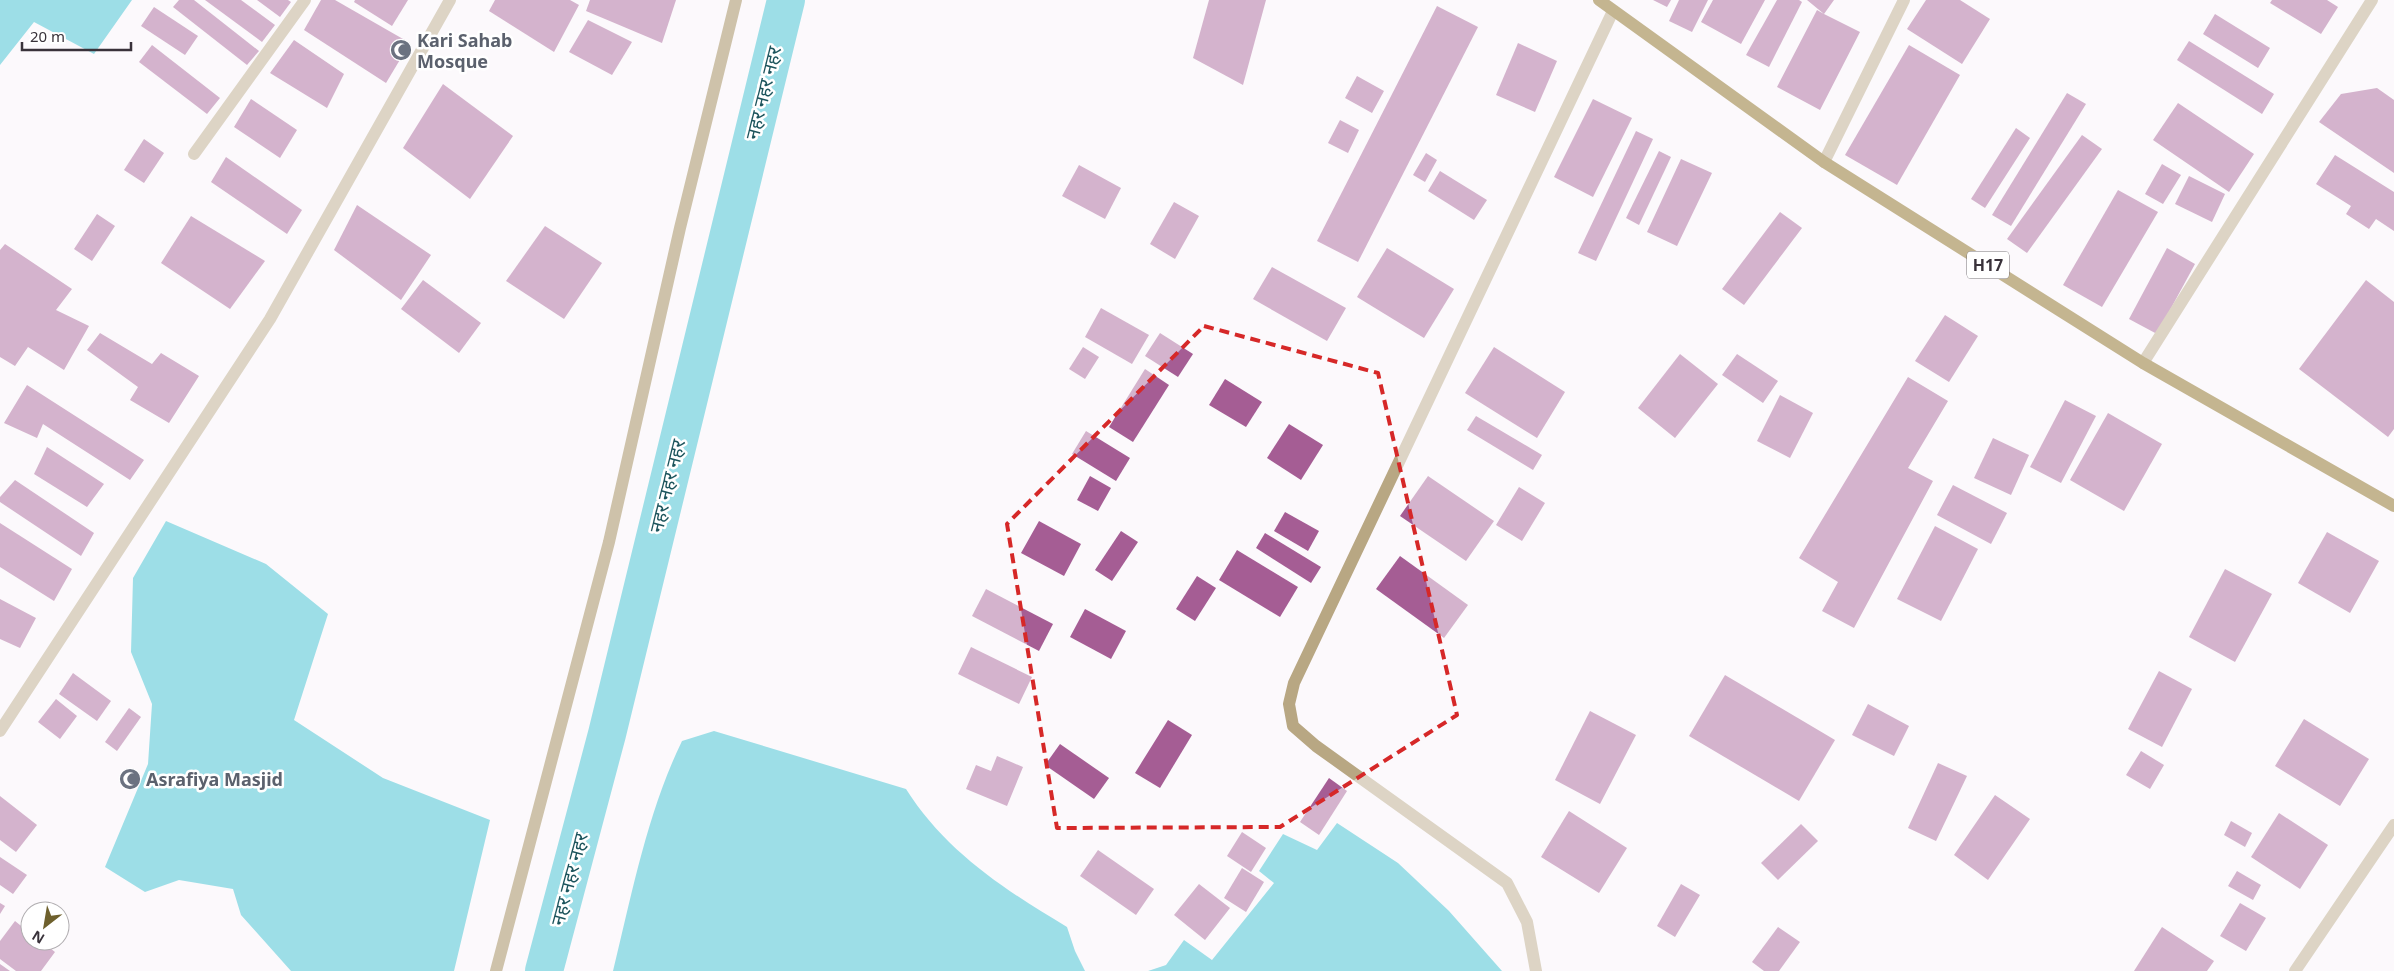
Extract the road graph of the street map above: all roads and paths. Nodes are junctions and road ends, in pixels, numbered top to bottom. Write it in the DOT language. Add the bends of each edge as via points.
graph roads {
  1 [pos="305,0"];
  2 [pos="450,0"];
  3 [pos="736,0"];
  4 [pos="1598,0"];
  5 [pos="1904,0"];
  6 [pos="2372,0"];
  7 [pos="1613,11"];
  8 [pos="194,154"];
  9 [pos="1824,162"];
  10 [pos="2143,363"];
  11 [pos="2394,506"];
  12 [pos="0,731"];
  13 [pos="2394,825"];
  14 [pos="496,971"];
  15 [pos="1536,971"];
  16 [pos="2295,971"];
  1 -- 8 [label="street"];
  2 -- 12 [label="street" via="270,319"];
  3 -- 14 [label="main road" via="680,228 610,542"];
  4 -- 7 [label="main road, H17"];
  5 -- 9 [label="street"];
  6 -- 10 [label="street"];
  7 -- 9 [label="main road, H17"];
  7 -- 15 [label="street" via="1294,683 1289,704 1293,726 1316,746 1507,883 1527,922"];
  9 -- 10 [label="main road, H17"];
  10 -- 11 [label="main road, H17"];
  13 -- 16 [label="street"];
}
